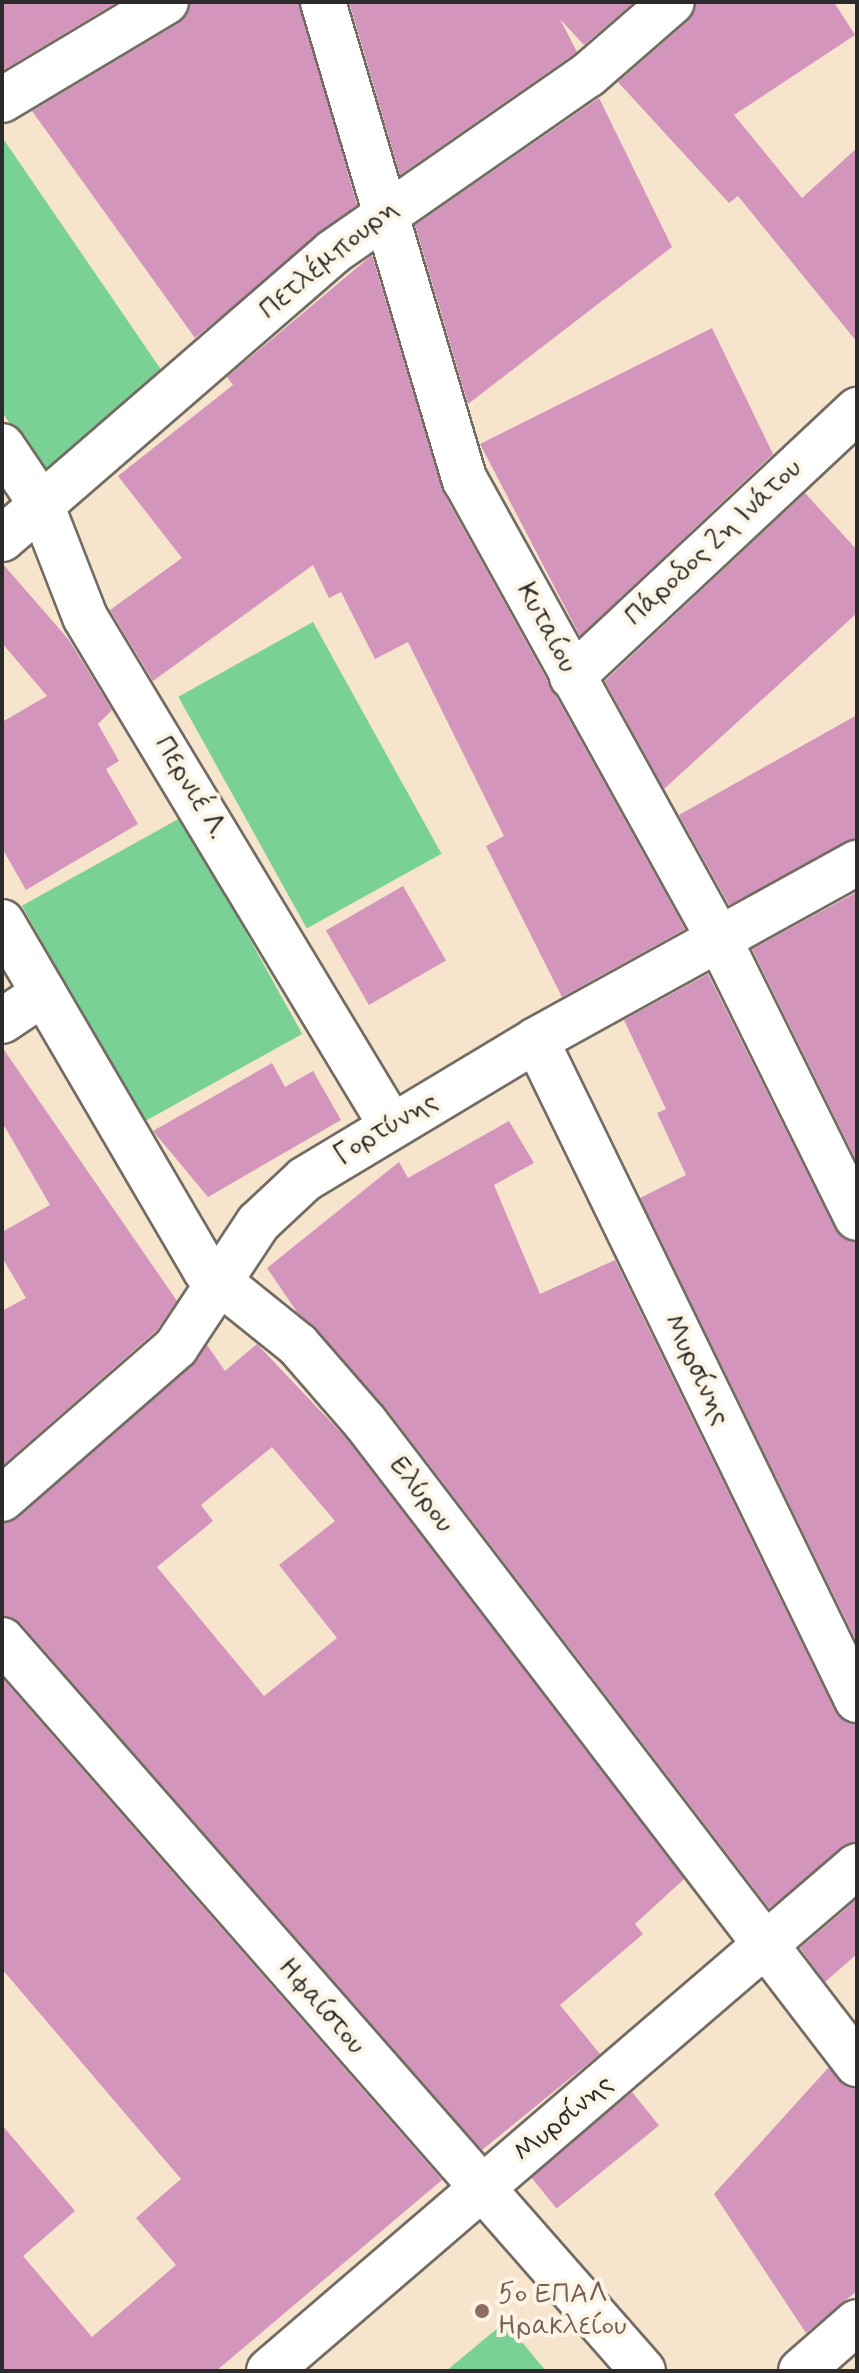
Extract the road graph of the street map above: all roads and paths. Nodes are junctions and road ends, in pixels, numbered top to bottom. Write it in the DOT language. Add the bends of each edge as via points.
graph roads {
  1 [pos="166,2"];
  2 [pos="323,2"];
  3 [pos="672,2"];
  4 [pos="2,100"];
  5 [pos="386,210"];
  6 [pos="857,410"];
  7 [pos="2,446"];
  8 [pos="41,504"];
  9 [pos="2,539"];
  10 [pos="572,677"];
  11 [pos="857,863"];
  12 [pos="2,922"];
  13 [pos="719,939"];
  14 [pos="44,993"];
  15 [pos="2,1021"];
  16 [pos="536,1040"];
  17 [pos="391,1125"];
  18 [pos="857,1218"];
  19 [pos="219,1281"];
  20 [pos="2,1499"];
  21 [pos="2,1640"];
  22 [pos="857,1700"];
  23 [pos="857,1866"];
  24 [pos="766,1950"];
  25 [pos="857,2064"];
  26 [pos="479,2190"];
  27 [pos="857,2322"];
  28 [pos="269,2371"];
  29 [pos="643,2371"];
  30 [pos="801,2371"];
  1 -- 4 [label="street"];
  2 -- 5 [label="street, Κυταίου"];
  3 -- 5 [label="street, Πετλέμπουρη" via="588,75"];
  5 -- 8 [label="street, Πετλέμπουρη"];
  5 -- 10 [label="street, Κυταίου" via="465,480"];
  6 -- 10 [label="street, Πάροδος 2η Ινάτου"];
  7 -- 8 [label="street, Περνιέ Λ."];
  8 -- 9 [label="street, Πετλέμπουρη"];
  8 -- 17 [label="street, Περνιέ Λ." via="85,617"];
  10 -- 13 [label="street, Κυταίου"];
  11 -- 13 [label="street, Γορτύνης"];
  12 -- 14 [label="street, Ελύρου"];
  13 -- 16 [label="street, Γορτύνης"];
  13 -- 18 [label="street, Κυταίου"];
  14 -- 15 [label="street"];
  14 -- 19 [label="street, Ελύρου" via="206,1271"];
  16 -- 17 [label="street, Γορτύνης"];
  16 -- 22 [label="street, Μυρσίνης"];
  17 -- 19 [label="street, Γορτύνης" via="286,1196"];
  19 -- 20 [label="street, Γορτύνης" via="176,1347"];
  19 -- 24 [label="street, Ελύρου" via="298,1345 365,1422"];
  21 -- 26 [label="street, Ηφαίστου"];
  23 -- 24 [label="street, Μυρσίνης"];
  24 -- 25 [label="street, Ελύρου"];
  24 -- 26 [label="street, Μυρσίνης"];
  26 -- 28 [label="street, Μυρσίνης"];
  26 -- 29 [label="street, Ηφαίστου"];
  27 -- 30 [label="street"];
}
